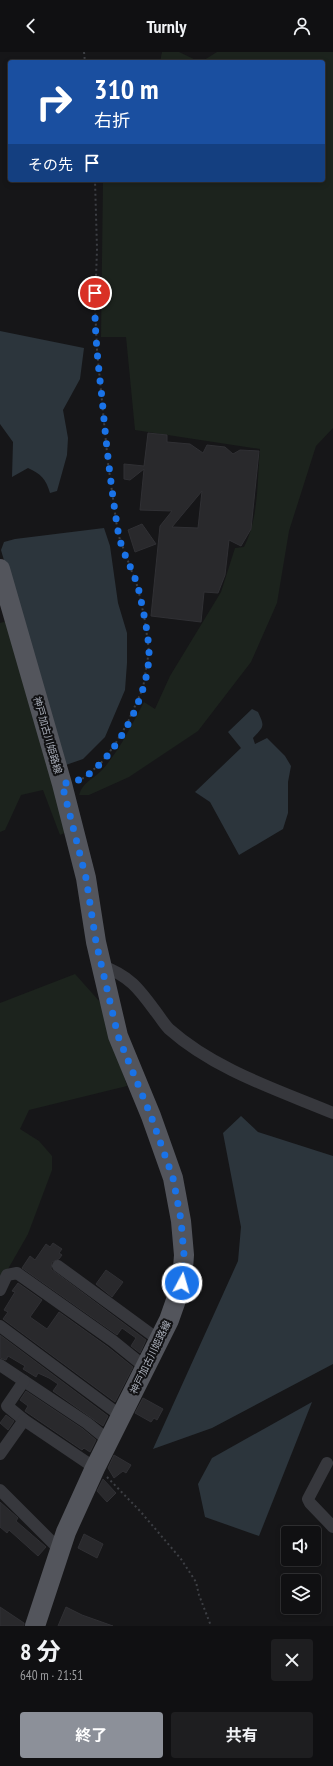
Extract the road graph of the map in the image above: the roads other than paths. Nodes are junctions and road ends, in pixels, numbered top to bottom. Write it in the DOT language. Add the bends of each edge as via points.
graph roads {
  1 [pos="0,569"];
  2 [pos="102,966"];
  3 [pos="333,1113"];
  4 [pos="58,1266"];
  5 [pos="0,1290"];
  6 [pos="0,1326"];
  7 [pos="159,1340"];
  8 [pos="0,1365"];
  9 [pos="146,1367"];
  10 [pos="24,1381"];
  11 [pos="121,1416"];
  12 [pos="24,1420"];
  13 [pos="109,1441"];
  14 [pos="0,1454"];
  15 [pos="327,1463"];
  16 [pos="95,1468"];
  17 [pos="0,1490"];
  18 [pos="333,1527"];
  19 [pos="60,1550"];
  20 [pos="35,1626"];
  1 -- 2 [label="main road, 神戸加古川姫路線" via="62,784 86,878"];
  2 -- 3 [label="street" via="130,980 169,1028 210,1058 259,1083"];
  2 -- 7 [label="main road, 神戸加古川姫路線" via="118,1036 173,1178 181,1220 184,1255 182,1283"];
  4 -- 7 [label="street"];
  5 -- 9 [label="street" via="7,1275 17,1273 114,1341"];
  6 -- 11 [label="street"];
  7 -- 9 [label="main road, 神戸加古川姫路線"];
  8 -- 10 [label="street"];
  9 -- 11 [label="main road, 神戸加古川姫路線"];
  10 -- 12 [label="street" via="8,1406"];
  10 -- 13 [label="street" via="87,1423"];
  11 -- 13 [label="main road, 神戸加古川姫路線"];
  12 -- 14 [label="street"];
  12 -- 16 [label="street"];
  13 -- 16 [label="main road, 神戸加古川姫路線"];
  15 -- 18 [label="street" via="308,1499"];
  16 -- 19 [label="main road, 神戸加古川姫路線"];
  17 -- 19 [label="street"];
  19 -- 20 [label="main road, 神戸加古川姫路線"];
}
